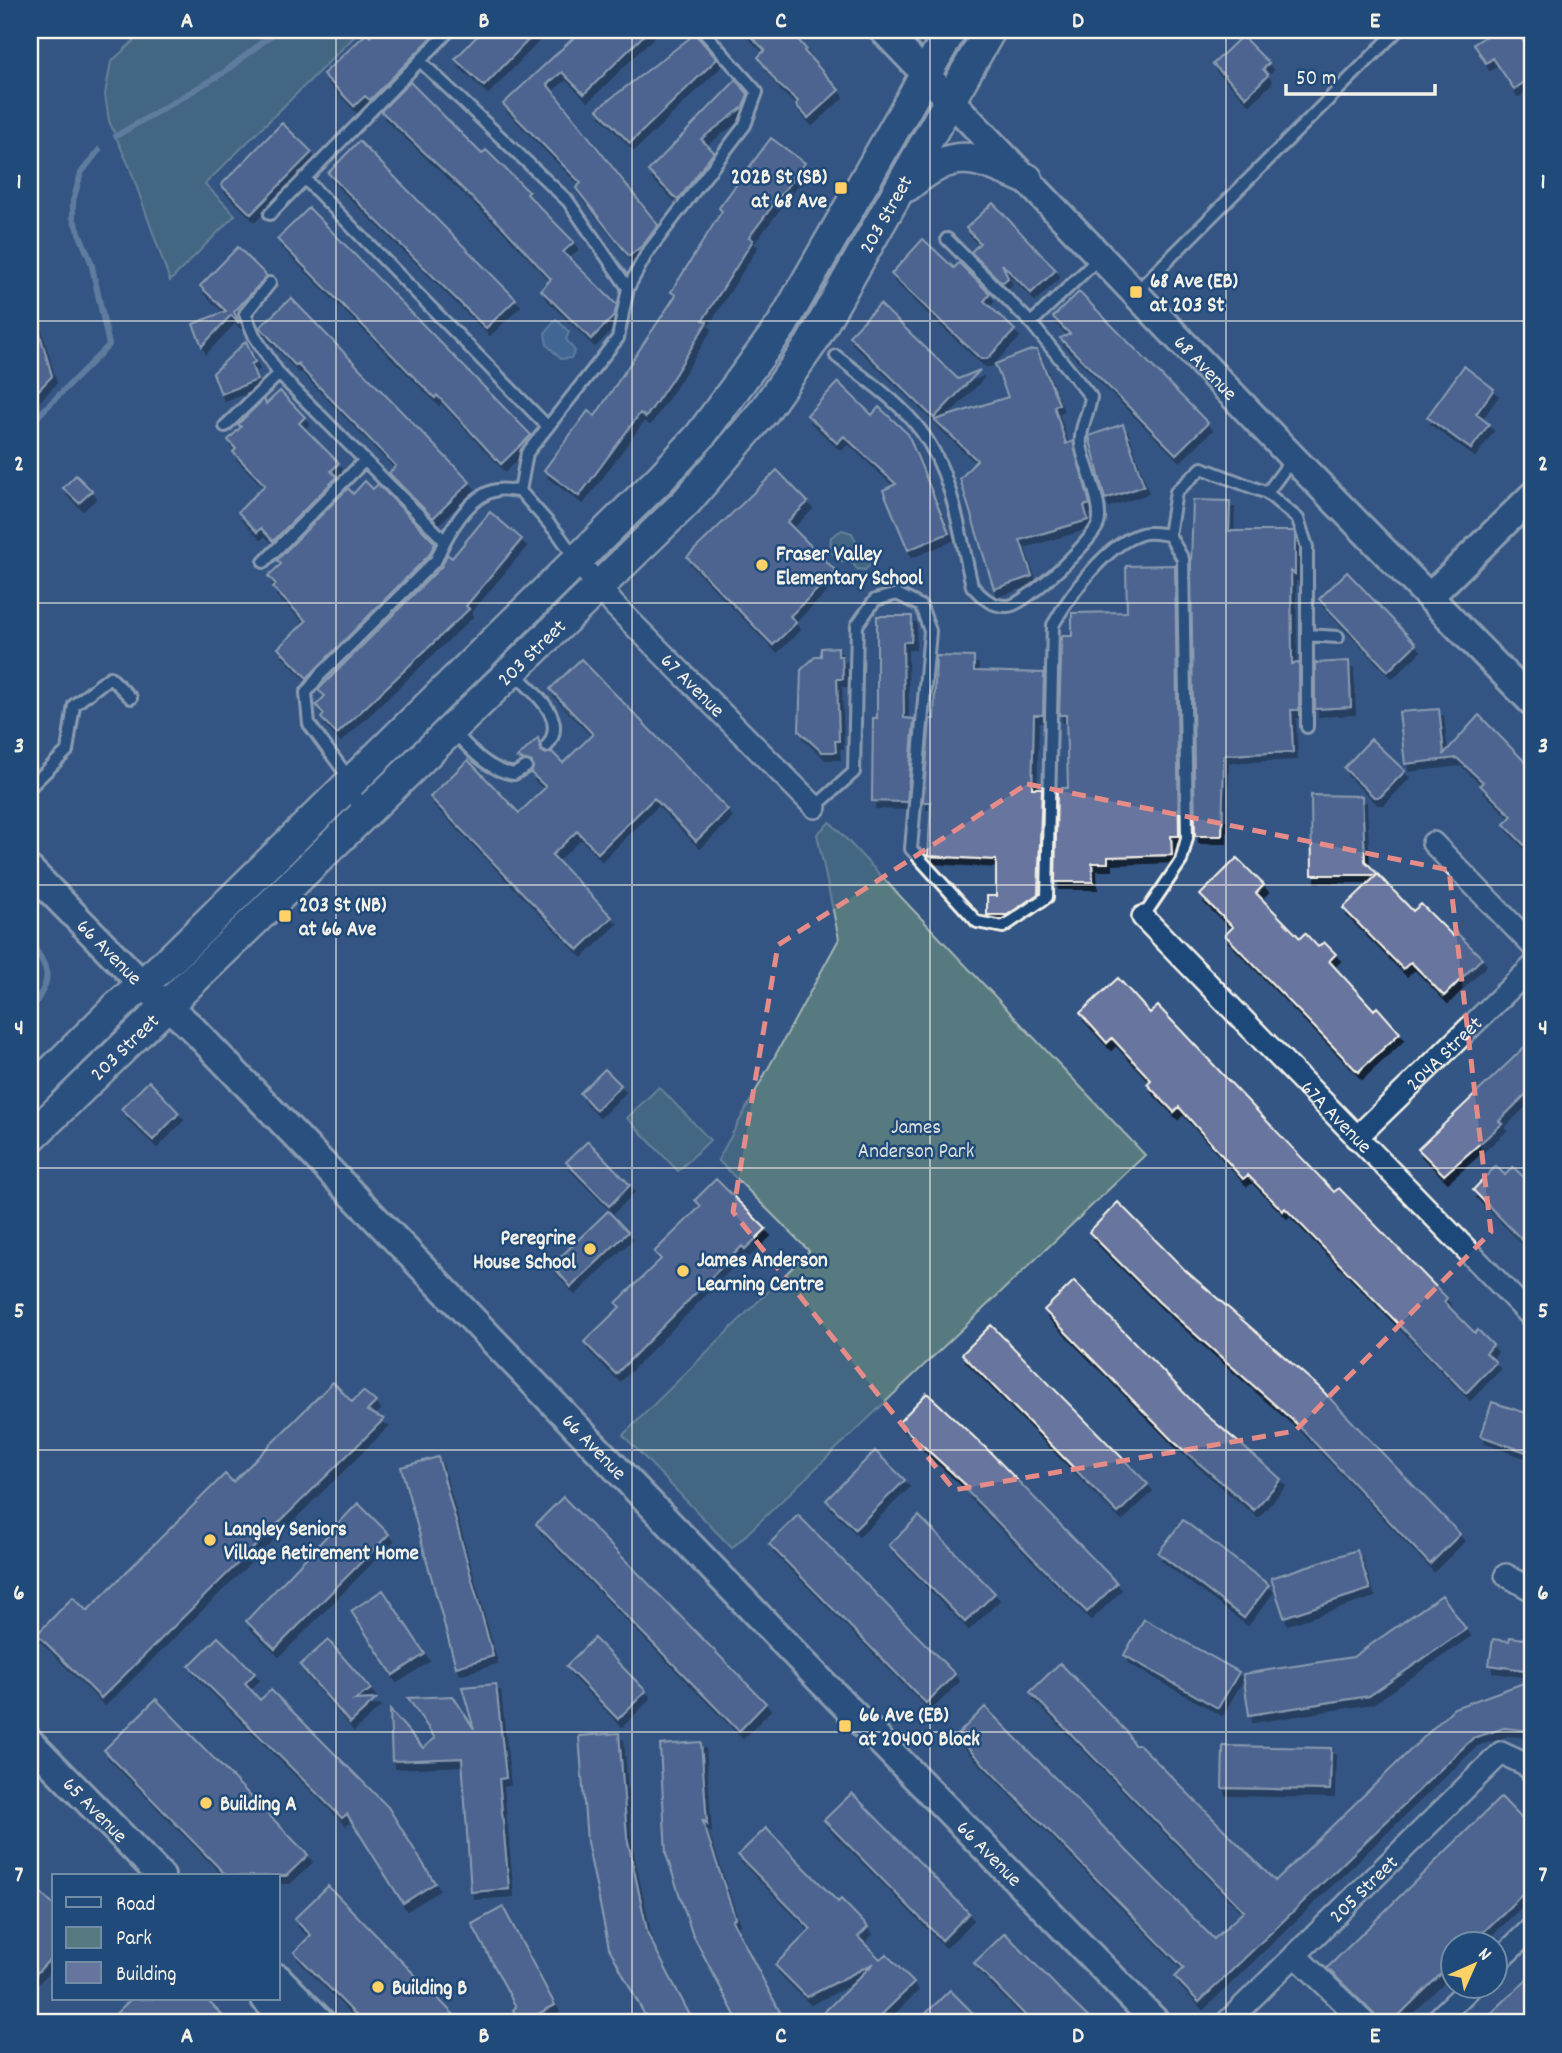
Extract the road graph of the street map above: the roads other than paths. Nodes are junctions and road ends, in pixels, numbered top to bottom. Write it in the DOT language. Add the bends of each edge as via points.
graph roads {
  1 [pos="450,30"];
  2 [pos="702,30"];
  3 [pos="883,30"];
  4 [pos="951,30"];
  5 [pos="990,30"];
  6 [pos="1398,30"];
  7 [pos="420,61"];
  8 [pos="926,74"];
  9 [pos="950,100"];
  10 [pos="304,178"];
  11 [pos="1027,179"];
  12 [pos="901,190"];
  13 [pos="270,214"];
  14 [pos="947,239"];
  15 [pos="1101,256"];
  16 [pos="270,283"];
  17 [pos="628,288"];
  18 [pos="1136,292"];
  19 [pos="1031,323"];
  20 [pos="835,356"];
  21 [pos="279,374"];
  22 [pos="225,426"];
  23 [pos="548,427"];
  24 [pos="1293,458"];
  25 [pos="364,461"];
  26 [pos="520,491"];
  27 [pos="1267,494"];
  28 [pos="1532,496"];
  29 [pos="1169,535"];
  30 [pos="444,540"];
  31 [pos="576,559"];
  32 [pos="264,562"];
  33 [pos="597,587"];
  34 [pos="1429,597"];
  35 [pos="1307,635"];
  36 [pos="1338,637"];
  37 [pos="512,671"];
  38 [pos="131,698"];
  39 [pos="1532,702"];
  40 [pos="1307,727"];
  41 [pos="452,730"];
  42 [pos="547,746"];
  43 [pos="526,767"];
  44 [pos="351,781"];
  45 [pos="30,787"];
  46 [pos="814,807"];
  47 [pos="353,827"];
  48 [pos="1433,843"];
  49 [pos="30,870"];
  50 [pos="1143,917"];
  51 [pos="1532,945"];
  52 [pos="1532,967"];
  53 [pos="143,985"];
  54 [pos="167,1005"];
  55 [pos="30,1093"];
  56 [pos="30,1138"];
  57 [pos="1356,1138"];
  58 [pos="1532,1317"];
  59 [pos="1506,1575"];
  60 [pos="1532,1590"];
  61 [pos="30,1742"];
  62 [pos="1532,1771"];
  63 [pos="158,1874"];
  64 [pos="1532,1928"];
  65 [pos="1510,1949"];
  66 [pos="1295,1955"];
  67 [pos="280,1980"];
  68 [pos="266,2000"];
  69 [pos="1458,2000"];
  70 [pos="289,2023"];
  71 [pos="323,2023"];
  72 [pos="1157,2023"];
  73 [pos="1226,2023"];
  74 [pos="1365,2023"];
  75 [pos="1434,2023"];
  1 -- 7 [label="lane"];
  2 -- 17 [label="lane" via="757,92 745,125 647,253"];
  3 -- 8 [label="street, 68 Avenue"];
  4 -- 8 [label="main road, 203 Street"];
  5 -- 9 [label="main road, 203 Street"];
  6 -- 18 [label="lane"];
  7 -- 10 [label="lane"];
  7 -- 17 [label="lane" via="568,201"];
  8 -- 9 [label="street, 68 Avenue"];
  8 -- 31 [label="main road, 203 Street" via="789,314 736,389 662,478"];
  9 -- 11 [label="street, 68 Avenue"];
  9 -- 12 [label="main road, 203 Street"];
  10 -- 13 [label="lane"];
  10 -- 23 [label="lane"];
  11 -- 12 [label="main road" via="983,160 956,157 939,162"];
  11 -- 15 [label="street, 68 Avenue"];
  12 -- 33 [label="main road, 203 Street" via="811,344 764,411 686,502"];
  14 -- 19 [label="lane"];
  15 -- 18 [label="street, 68 Avenue"];
  15 -- 19 [label="lane"];
  16 -- 21 [label="lane" via="245,314"];
  17 -- 23 [label="lane" via="618,338"];
  18 -- 24 [label="street, 68 Avenue"];
  19 -- 20 [label="lane" via="1091,397 1081,443 1098,523 1025,600 1010,606 983,598 972,586 946,480 922,432 880,389"];
  21 -- 22 [label="lane"];
  21 -- 25 [label="lane"];
  23 -- 26 [label="lane" via="527,453"];
  24 -- 27 [label="lane"];
  24 -- 34 [label="street, 68 Avenue"];
  25 -- 30 [label="lane"];
  25 -- 32 [label="lane"];
  26 -- 30 [label="lane" via="496,490 464,510"];
  26 -- 31 [label="lane"];
  27 -- 29 [label="lane" via="1202,468 1176,492"];
  27 -- 35 [label="lane" via="1298,519 1307,547"];
  28 -- 34 [label="street"];
  29 -- 46 [label="lane" via="1143,533 1121,544 1072,592 1053,625 1047,897 1003,927 976,922 911,849 930,631 921,606 897,594 875,600 858,625 854,772"];
  29 -- 50 [label="lane" via="1183,559 1187,838 1181,861"];
  30 -- 44 [label="lane" via="436,561 306,693 309,724"];
  31 -- 33 [label="street, 67 Avenue"];
  31 -- 44 [label="main road, 203 Street"];
  33 -- 37 [label="main road, 203 Street"];
  33 -- 46 [label="street, 67 Avenue"];
  34 -- 39 [label="street, 68 Avenue"];
  35 -- 36 [label="lane"];
  35 -- 40 [label="lane"];
  37 -- 41 [label="main road, 203 Street"];
  37 -- 42 [label="lane" via="551,712 554,736"];
  38 -- 45 [label="lane" via="110,677 74,705 67,751"];
  41 -- 43 [label="lane" via="481,759 504,773 514,774"];
  41 -- 47 [label="main road, 203 Street"];
  44 -- 47 [label="lane" via="357,796"];
  44 -- 53 [label="main road, 203 Street"];
  47 -- 54 [label="main road, 203 Street"];
  48 -- 51 [label="street"];
  49 -- 53 [label="street, 66 Avenue"];
  50 -- 57 [label="street, 67A Avenue"];
  52 -- 57 [label="street, 204A Street"];
  53 -- 54 [label="street, 66 Avenue"];
  53 -- 55 [label="main road, 203 Street"];
  54 -- 56 [label="main road, 203 Street"];
  54 -- 72 [label="street, 66 Avenue"];
  57 -- 58 [label="street, 67A Avenue"];
  59 -- 60 [label="street"];
  61 -- 63 [label="street, 65 Avenue"];
  62 -- 66 [label="street, 205 Street" via="1501,1753"];
  64 -- 65 [label="street"];
  66 -- 73 [label="street, 205 Street"];
  66 -- 74 [label="street"];
  67 -- 71 [label="street"];
  68 -- 70 [label="street"];
  69 -- 75 [label="street"];
}
